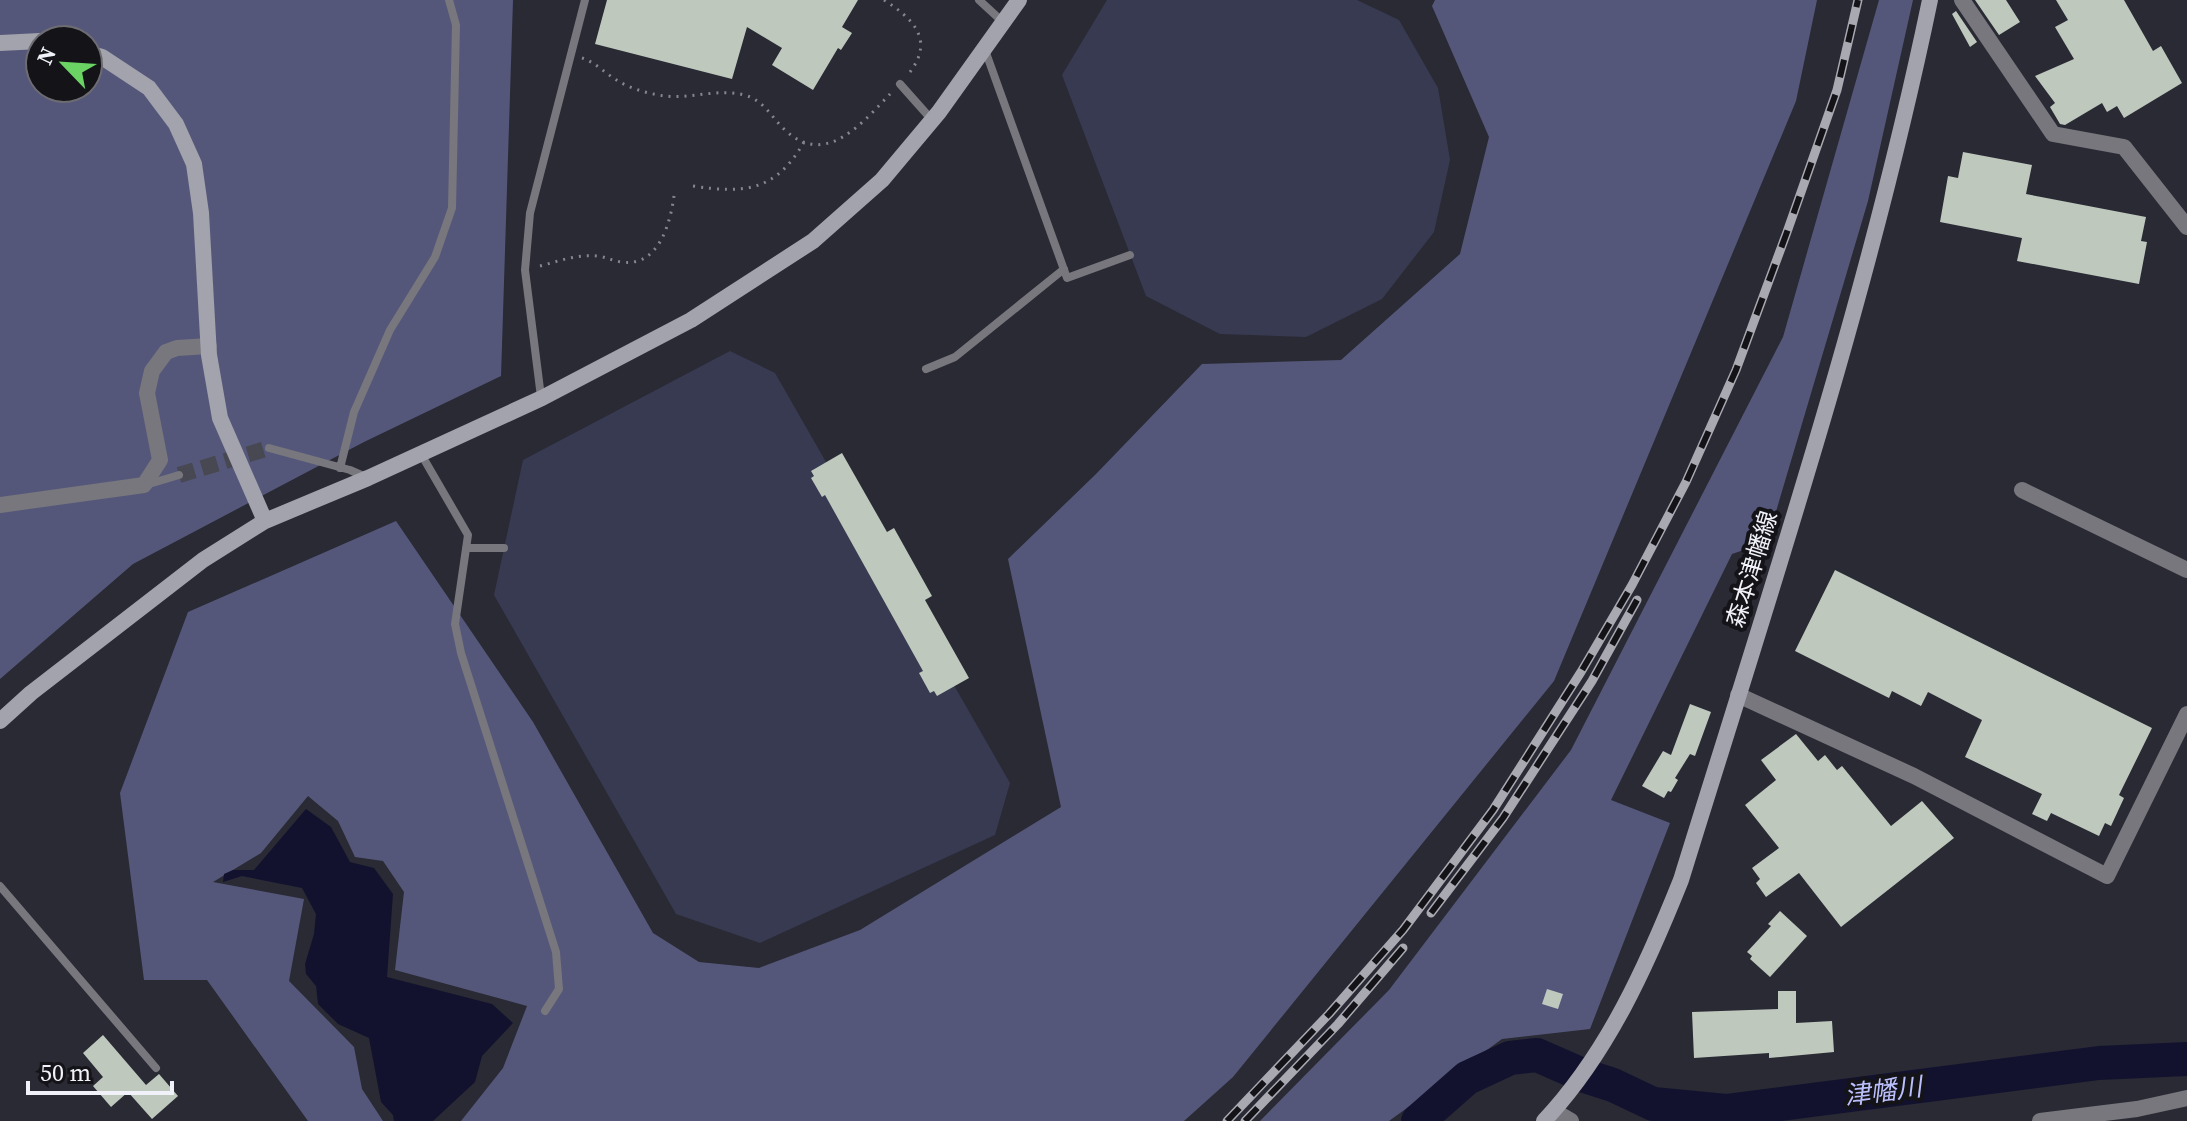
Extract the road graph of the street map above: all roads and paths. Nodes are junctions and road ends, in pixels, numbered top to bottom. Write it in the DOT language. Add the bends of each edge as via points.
graph roads {
  1 [pos="449,0"];
  2 [pos="585,0"];
  3 [pos="884,0"];
  4 [pos="979,0"];
  5 [pos="1019,0"];
  6 [pos="1930,0"];
  7 [pos="1962,0"];
  8 [pos="1004,23"];
  9 [pos="24,42"];
  10 [pos="0,43"];
  11 [pos="985,50"];
  12 [pos="570,56"];
  13 [pos="104,58"];
  14 [pos="900,84"];
  15 [pos="932,120"];
  16 [pos="804,141"];
  17 [pos="693,186"];
  18 [pos="674,196"];
  19 [pos="2187,227"];
  20 [pos="1130,255"];
  21 [pos="1064,269"];
  22 [pos="525,270"];
  23 [pos="209,346"];
  24 [pos="926,369"];
  25 [pos="542,398"];
  26 [pos="269,448"];
  27 [pos="421,454"];
  28 [pos="340,468"];
  29 [pos="179,475"];
  30 [pos="368,478"];
  31 [pos="144,485"];
  32 [pos="2022,490"];
  33 [pos="0,505"];
  34 [pos="265,521"];
  35 [pos="466,548"];
  36 [pos="504,548"];
  37 [pos="2187,570"];
  38 [pos="1738,695"];
  39 [pos="2187,714"];
  40 [pos="0,721"];
  41 [pos="0,887"];
  42 [pos="545,1011"];
  43 [pos="156,1068"];
  44 [pos="2187,1098"];
  45 [pos="1549,1116"];
  46 [pos="1571,1121"];
  47 [pos="2040,1121"];
  1 -- 28 [label="lane" via="456,25 452,208 435,257 390,330 354,412"];
  2 -- 12 [label="lane"];
  3 -- 14 [label="path" via="917,26 920,40 917,63"];
  4 -- 8 [label="lane"];
  5 -- 8 [label="street"];
  6 -- 38 [label="street, 森本津幡線" via="1841,361"];
  7 -- 19 [label="street" via="2053,134 2124,147"];
  8 -- 11 [label="street"];
  9 -- 10 [label="street"];
  11 -- 15 [label="street"];
  11 -- 21 [label="lane"];
  12 -- 16 [label="path" via="586,59 621,82 665,96 730,93 759,100 787,132"];
  12 -- 22 [label="lane" via="530,213"];
  13 -- 23 [label="street" via="149,88 176,124 194,164"];
  14 -- 15 [label="lane"];
  14 -- 16 [label="path" via="843,138 825,145"];
  15 -- 25 [label="street" via="882,180 813,241 691,320"];
  16 -- 17 [label="path" via="778,176 759,186 740,191"];
  18 -- 22 [label="path" via="660,242 640,262 579,256"];
  20 -- 21 [label="lane" via="1067,278"];
  21 -- 24 [label="lane" via="955,357"];
  22 -- 25 [label="lane"];
  23 -- 31 [label="street" via="166,352 152,371 147,393 160,460"];
  23 -- 34 [label="street" via="220,418"];
  25 -- 27 [label="street"];
  26 -- 28 [label="lane"];
  27 -- 30 [label="street"];
  27 -- 35 [label="lane" via="468,535"];
  28 -- 30 [label="lane"];
  29 -- 31 [label="lane"];
  30 -- 34 [label="street"];
  31 -- 33 [label="street"];
  32 -- 37 [label="street"];
  34 -- 40 [label="street" via="203,560"];
  35 -- 36 [label="lane"];
  35 -- 42 [label="lane" via="455,624 556,952 559,989"];
  38 -- 39 [label="street" via="1914,776 2107,876"];
  38 -- 45 [label="street, 森本津幡線" via="1681,880 1648,961 1605,1038"];
  41 -- 43 [label="lane"];
  44 -- 47 [label="street"];
  45 -- 46 [label="street"];
}
